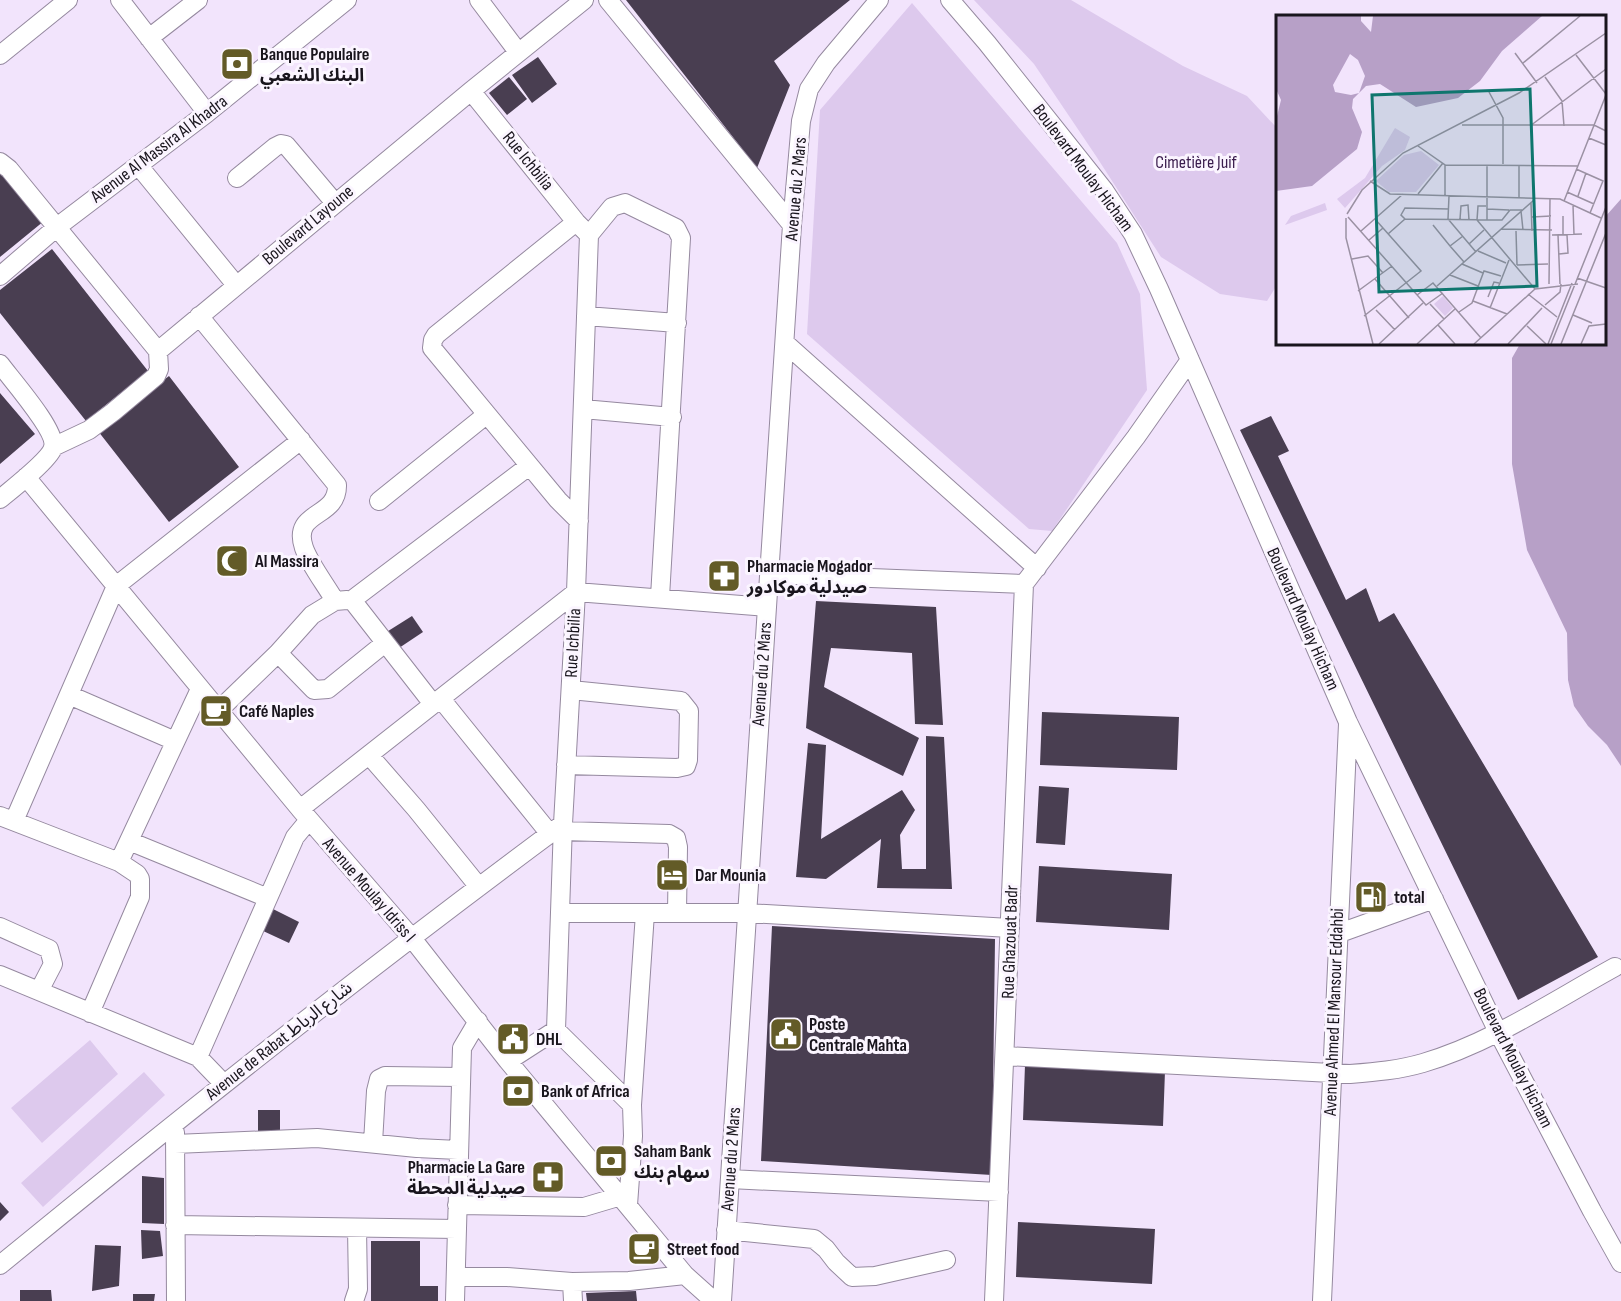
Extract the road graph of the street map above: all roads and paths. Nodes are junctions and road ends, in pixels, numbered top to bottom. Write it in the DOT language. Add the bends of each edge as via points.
graph roads {
  1 [pos="68,0"];
  2 [pos="120,0"];
  3 [pos="198,0"];
  4 [pos="347,0"];
  5 [pos="479,0"];
  6 [pos="584,0"];
  7 [pos="608,0"];
  8 [pos="879,0"];
  9 [pos="950,0"];
  10 [pos="150,38"];
  11 [pos="518,52"];
  12 [pos="0,55"];
  13 [pos="471,91"];
  14 [pos="207,113"];
  15 [pos="0,162"];
  16 [pos="138,165"];
  17 [pos="237,178"];
  18 [pos="335,203"];
  19 [pos="792,225"];
  20 [pos="57,227"];
  21 [pos="583,228"];
  22 [pos="0,276"];
  23 [pos="236,285"];
  24 [pos="199,316"];
  25 [pos="586,316"];
  26 [pos="677,323"];
  27 [pos="784,343"];
  28 [pos="158,351"];
  29 [pos="1190,360"];
  30 [pos="0,364"];
  31 [pos="582,409"];
  32 [pos="486,415"];
  33 [pos="672,417"];
  34 [pos="301,440"];
  35 [pos="53,447"];
  36 [pos="529,466"];
  37 [pos="26,477"];
  38 [pos="0,499"];
  39 [pos="379,501"];
  40 [pos="579,521"];
  41 [pos="1037,568"];
  42 [pos="769,574"];
  43 [pos="1024,584"];
  44 [pos="116,586"];
  45 [pos="576,592"];
  46 [pos="660,597"];
  47 [pos="344,600"];
  48 [pos="767,607"];
  49 [pos="386,643"];
  50 [pos="278,653"];
  51 [pos="200,689"];
  52 [pos="571,690"];
  53 [pos="69,694"];
  54 [pos="437,701"];
  55 [pos="218,711"];
  56 [pos="1348,722"];
  57 [pos="175,741"];
  58 [pos="369,755"];
  59 [pos="566,765"];
  60 [pos="305,815"];
  61 [pos="7,818"];
  62 [pos="559,830"];
  63 [pos="129,841"];
  64 [pos="119,862"];
  65 [pos="479,887"];
  66 [pos="268,898"];
  67 [pos="1434,899"];
  68 [pos="676,912"];
  69 [pos="560,913"];
  70 [pos="645,913"];
  71 [pos="747,913"];
  72 [pos="0,927"];
  73 [pos="1010,928"];
  74 [pos="1337,934"];
  75 [pos="411,937"];
  76 [pos="1615,967"];
  77 [pos="0,975"];
  78 [pos="39,991"];
  79 [pos="90,1013"];
  80 [pos="478,1021"];
  81 [pos="556,1030"];
  82 [pos="1498,1032"];
  83 [pos="1005,1056"];
  84 [pos="198,1057"];
  85 [pos="508,1061"];
  86 [pos="1332,1072"];
  87 [pos="460,1077"];
  88 [pos="224,1084"];
  89 [pos="632,1105"];
  90 [pos="175,1121"];
  91 [pos="373,1143"];
  92 [pos="175,1144"];
  93 [pos="458,1150"];
  94 [pos="730,1179"];
  95 [pos="999,1192"];
  96 [pos="625,1201"];
  97 [pos="457,1205"];
  98 [pos="175,1225"];
  99 [pos="357,1228"];
  100 [pos="457,1229"];
  101 [pos="726,1230"];
  102 [pos="946,1260"];
  103 [pos="1621,1263"];
  104 [pos="0,1265"];
  105 [pos="685,1275"];
  106 [pos="456,1277"];
  107 [pos="572,1282"];
  108 [pos="1326,1298"];
  109 [pos="176,1301"];
  110 [pos="354,1301"];
  111 [pos="455,1301"];
  112 [pos="573,1301"];
  113 [pos="714,1301"];
  114 [pos="722,1301"];
  115 [pos="994,1301"];
  1 -- 12 [label="street"];
  2 -- 10 [label="street"];
  3 -- 10 [label="street"];
  4 -- 14 [label="street, Avenue Al Massira Al Khadra"];
  5 -- 11 [label="street"];
  6 -- 11 [label="street, Boulevard Layoune"];
  7 -- 19 [label="street"];
  8 -- 19 [label="street, Avenue du 2 Mars" via="809,89 801,122"];
  9 -- 29 [label="street, Boulevard Moulay Hicham" via="1110,199 1133,234"];
  10 -- 14 [label="street"];
  11 -- 13 [label="street, Boulevard Layoune"];
  13 -- 18 [label="street, Boulevard Layoune"];
  13 -- 21 [label="street, Rue Ichbilia"];
  14 -- 16 [label="street, Avenue Al Massira Al Khadra"];
  15 -- 20 [label="street"];
  16 -- 20 [label="street, Avenue Al Massira Al Khadra"];
  16 -- 23 [label="street"];
  17 -- 18 [label="street" via="275,147 286,145"];
  18 -- 23 [label="street, Boulevard Layoune"];
  19 -- 27 [label="street, Avenue du 2 Mars"];
  20 -- 22 [label="street, Avenue Al Massira Al Khadra"];
  20 -- 28 [label="street"];
  21 -- 25 [label="street, Rue Ichbilia"];
  21 -- 26 [label="street" via="612,207 625,203 676,228 682,245"];
  21 -- 32 [label="street" via="433,340 435,354"];
  23 -- 24 [label="street, Boulevard Layoune"];
  24 -- 28 [label="street, Boulevard Layoune"];
  24 -- 34 [label="street"];
  25 -- 26 [label="street"];
  25 -- 31 [label="street, Rue Ichbilia"];
  26 -- 33 [label="street"];
  27 -- 41 [label="street"];
  27 -- 42 [label="street, Avenue du 2 Mars"];
  28 -- 35 [label="street" via="156,375 89,430"];
  29 -- 41 [label="street"];
  29 -- 56 [label="street, Boulevard Moulay Hicham"];
  30 -- 35 [label="street" via="52,433"];
  31 -- 33 [label="street"];
  31 -- 40 [label="street, Rue Ichbilia"];
  32 -- 36 [label="street"];
  32 -- 39 [label="street"];
  33 -- 46 [label="street"];
  34 -- 44 [label="street"];
  34 -- 47 [label="street" via="337,485 333,503 304,524 304,549"];
  35 -- 37 [label="street"];
  36 -- 40 [label="street"];
  36 -- 47 [label="street"];
  37 -- 38 [label="street"];
  37 -- 44 [label="street, Avenue Moulay Idriss I"];
  40 -- 45 [label="street, Rue Ichbilia"];
  41 -- 43 [label="street"];
  42 -- 43 [label="street"];
  42 -- 48 [label="street, Avenue du 2 Mars"];
  43 -- 73 [label="street, Rue Ghazouat Badr"];
  44 -- 51 [label="street, Avenue Moulay Idriss I"];
  44 -- 53 [label="street"];
  45 -- 46 [label="street"];
  45 -- 52 [label="street, Rue Ichbilia"];
  45 -- 54 [label="street"];
  46 -- 48 [label="street"];
  47 -- 49 [label="street"];
  47 -- 50 [label="street" via="312,615"];
  48 -- 71 [label="street, Avenue du 2 Mars"];
  49 -- 50 [label="street" via="321,691 314,690"];
  49 -- 54 [label="street"];
  50 -- 55 [label="street"];
  51 -- 55 [label="street, Avenue Moulay Idriss I"];
  51 -- 57 [label="street"];
  52 -- 59 [label="street, Rue Ichbilia"];
  52 -- 59 [label="street" via="681,701 689,711 688,760 686,766 677,768"];
  53 -- 57 [label="street"];
  53 -- 61 [label="street"];
  54 -- 58 [label="street"];
  54 -- 62 [label="street"];
  55 -- 60 [label="street, Avenue Moulay Idriss I"];
  56 -- 67 [label="street, Boulevard Moulay Hicham"];
  56 -- 74 [label="street, Avenue Ahmed El Mansour Eddahbi"];
  57 -- 63 [label="street"];
  58 -- 60 [label="street"];
  58 -- 65 [label="street"];
  59 -- 62 [label="street, Rue Ichbilia"];
  60 -- 66 [label="street"];
  60 -- 75 [label="street, Avenue Moulay Idriss I"];
  61 -- 64 [label="street"];
  62 -- 65 [label="street, Avenue de Rabat شارع الرباط"];
  62 -- 68 [label="street" via="669,834 676,838"];
  62 -- 69 [label="street, Rue Ichbilia"];
  63 -- 64 [label="street"];
  63 -- 66 [label="street"];
  64 -- 79 [label="street" via="137,874 140,897"];
  65 -- 75 [label="street, Avenue de Rabat شارع الرباط"];
  66 -- 84 [label="street"];
  67 -- 74 [label="street"];
  67 -- 82 [label="street, Boulevard Moulay Hicham"];
  68 -- 70 [label="street"];
  68 -- 71 [label="street"];
  69 -- 70 [label="street"];
  69 -- 81 [label="street, Rue Ichbilia"];
  70 -- 89 [label="street"];
  71 -- 73 [label="street"];
  71 -- 94 [label="street, Avenue du 2 Mars"];
  72 -- 78 [label="street" via="49,950 53,964"];
  73 -- 83 [label="street, Rue Ghazouat Badr"];
  74 -- 86 [label="street, Avenue Ahmed El Mansour Eddahbi"];
  75 -- 80 [label="street, Avenue Moulay Idriss I"];
  75 -- 88 [label="street, Avenue de Rabat شارع الرباط"];
  76 -- 82 [label="street"];
  77 -- 78 [label="street"];
  78 -- 79 [label="street"];
  79 -- 84 [label="street"];
  80 -- 85 [label="street, Avenue Moulay Idriss I"];
  80 -- 87 [label="street" via="462,1048"];
  81 -- 85 [label="street"];
  81 -- 89 [label="street"];
  82 -- 86 [label="street" via="1422,1063 1373,1072"];
  82 -- 103 [label="street, Boulevard Moulay Hicham"];
  83 -- 86 [label="street"];
  83 -- 95 [label="street, Rue Ghazouat Badr"];
  84 -- 88 [label="street"];
  85 -- 96 [label="street, Avenue Moulay Idriss I"];
  86 -- 108 [label="street, Avenue Ahmed El Mansour Eddahbi"];
  87 -- 91 [label="street" via="379,1079"];
  87 -- 93 [label="street"];
  88 -- 90 [label="street, Avenue de Rabat شارع الرباط"];
  89 -- 96 [label="street" via="633,1136"];
  90 -- 92 [label="street"];
  90 -- 104 [label="street, Avenue de Rabat شارع الرباط"];
  91 -- 92 [label="street" via="317,1138"];
  91 -- 93 [label="street"];
  92 -- 98 [label="street"];
  93 -- 97 [label="street"];
  94 -- 95 [label="street"];
  94 -- 101 [label="street, Avenue du 2 Mars"];
  95 -- 115 [label="street, Rue Ghazouat Badr"];
  96 -- 97 [label="street" via="584,1207"];
  96 -- 105 [label="street, Avenue Moulay Idriss I"];
  97 -- 100 [label="street"];
  98 -- 99 [label="street"];
  98 -- 109 [label="street"];
  99 -- 100 [label="street"];
  99 -- 110 [label="street" via="358,1289"];
  100 -- 106 [label="street"];
  101 -- 102 [label="street" via="814,1239 852,1277 875,1276"];
  101 -- 114 [label="street, Avenue du 2 Mars"];
  105 -- 107 [label="street"];
  105 -- 113 [label="street, Avenue Moulay Idriss I"];
  106 -- 107 [label="street"];
  106 -- 111 [label="street"];
  107 -- 112 [label="street"];
}
